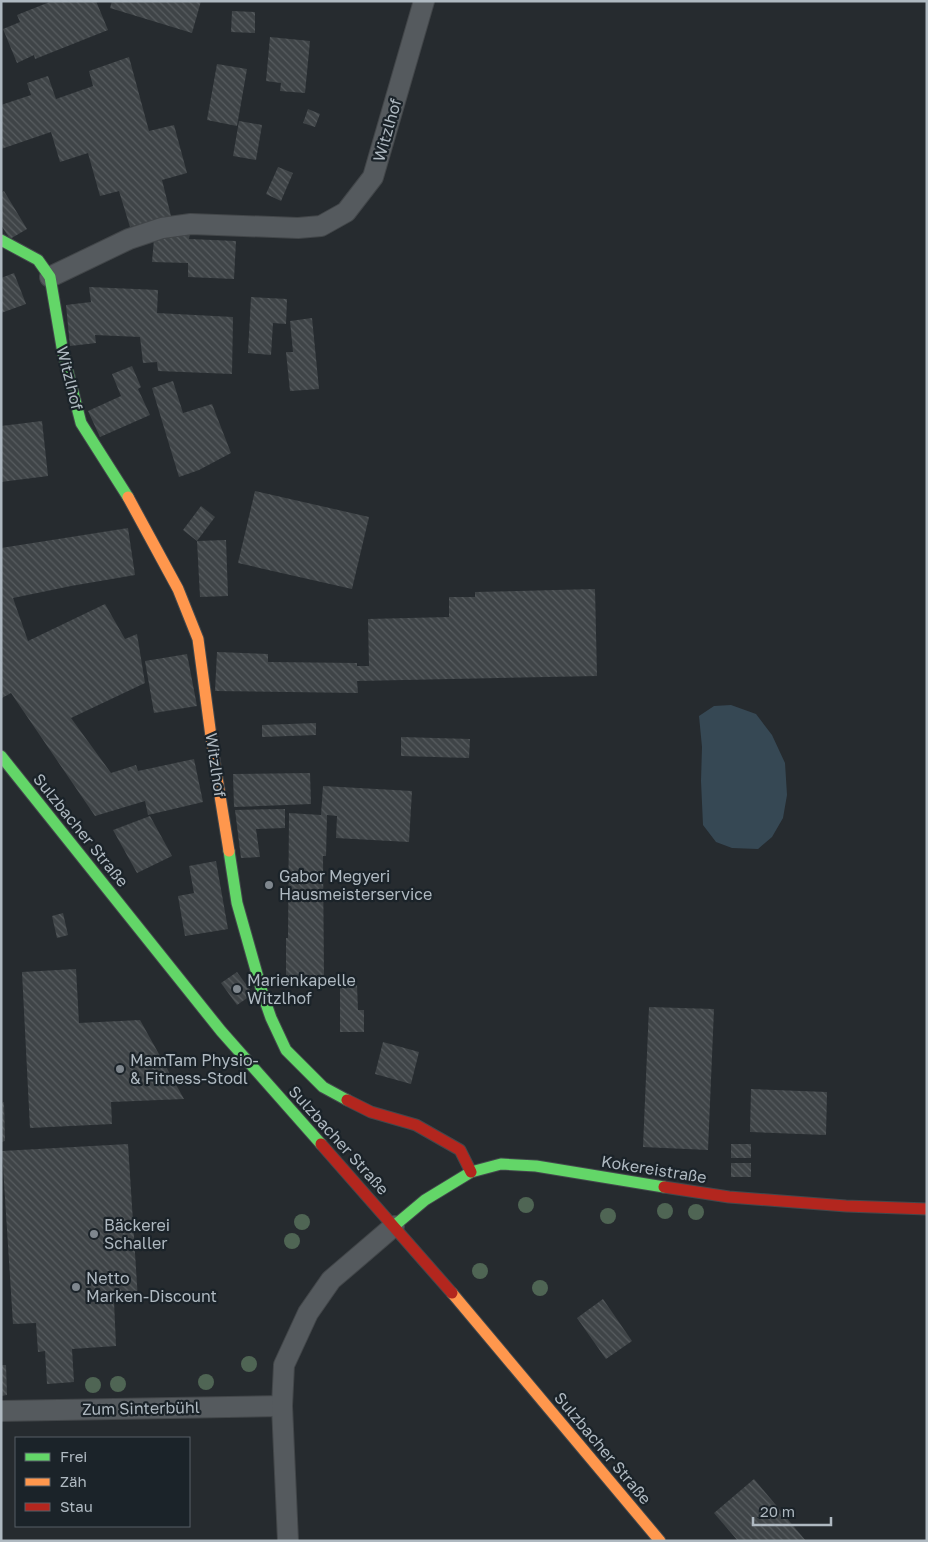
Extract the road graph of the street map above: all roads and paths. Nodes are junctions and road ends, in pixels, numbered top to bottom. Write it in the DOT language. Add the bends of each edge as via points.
graph roads {
  1 [pos="424,1"];
  2 [pos="1,240"];
  3 [pos="50,277"];
  4 [pos="1,756"];
  5 [pos="470,1172"];
  6 [pos="927,1209"];
  7 [pos="394,1226"];
  8 [pos="282,1406"];
  9 [pos="1,1411"];
  10 [pos="288,1541"];
  11 [pos="660,1541"];
  1 -- 3 [label="street, Witzlhof" via="373,176 346,212 321,226 192,224 162,228 130,239"];
  2 -- 3 [label="street, Witzlhof" via="38,260"];
  3 -- 5 [label="street, Witzlhof" via="63,353 82,423 135,508 178,589 198,639 237,903 271,1018 286,1050 323,1088 371,1112 416,1125 460,1150"];
  4 -- 7 [label="street, Sulzbacher Straße" via="221,1031"];
  5 -- 6 [label="street, Kokereistraße" via="501,1164 536,1166 729,1197"];
  5 -- 7 [label="street, Kokereistraße" via="425,1200"];
  7 -- 8 [label="street" via="331,1280 308,1313 284,1365"];
  7 -- 11 [label="street, Sulzbacher Straße"];
  8 -- 9 [label="street, Zum Sinterbühl"];
  8 -- 10 [label="street"];
}
